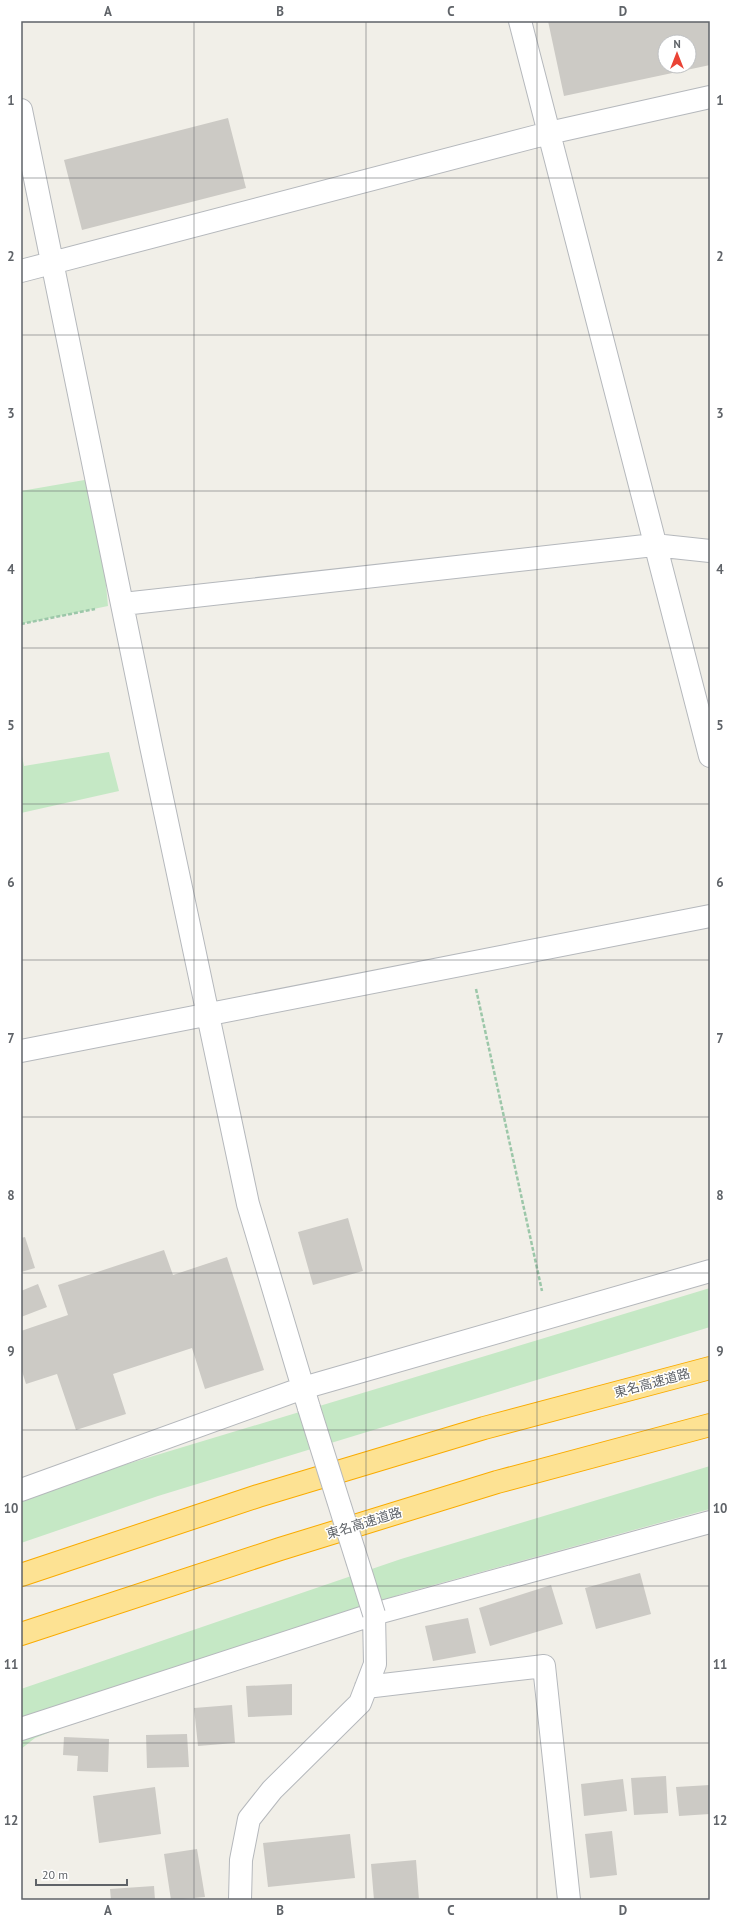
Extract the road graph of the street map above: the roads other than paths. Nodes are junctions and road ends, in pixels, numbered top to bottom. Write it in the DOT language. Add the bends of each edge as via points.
graph roads {
  1 [pos="520,21"];
  2 [pos="710,97"];
  3 [pos="21,110"];
  4 [pos="549,133"];
  5 [pos="52,264"];
  6 [pos="21,271"];
  7 [pos="654,546"];
  8 [pos="710,551"];
  9 [pos="122,604"];
  10 [pos="710,756"];
  11 [pos="710,916"];
  12 [pos="207,1015"];
  13 [pos="21,1052"];
  14 [pos="710,1271"];
  15 [pos="710,1368"];
  16 [pos="306,1398"];
  17 [pos="710,1425"];
  18 [pos="21,1490"];
  19 [pos="710,1522"];
  20 [pos="21,1575"];
  21 [pos="374,1614"];
  22 [pos="21,1634"];
  23 [pos="366,1687"];
  24 [pos="21,1729"];
  25 [pos="240,1900"];
  26 [pos="569,1900"];
  1 -- 4 [label="street"];
  2 -- 4 [label="street"];
  3 -- 5 [label="street"];
  4 -- 5 [label="street"];
  4 -- 7 [label="street"];
  5 -- 6 [label="street"];
  5 -- 9 [label="street"];
  7 -- 8 [label="street"];
  7 -- 9 [label="street"];
  7 -- 10 [label="street"];
  9 -- 12 [label="street"];
  11 -- 12 [label="street"];
  12 -- 13 [label="street"];
  12 -- 16 [label="street" via="248,1204"];
  14 -- 16 [label="street" via="547,1318"];
  15 -- 20 [label="highway, 東名高速道路" via="484,1428 258,1496"];
  16 -- 18 [label="street"];
  16 -- 21 [label="street, bridge"];
  17 -- 22 [label="highway, 東名高速道路" via="497,1482 280,1549"];
  19 -- 21 [label="street"];
  21 -- 23 [label="street" via="375,1664"];
  21 -- 24 [label="street"];
  23 -- 25 [label="street" via="360,1703 272,1790 248,1819 241,1860"];
  23 -- 26 [label="street" via="544,1666"];
}
